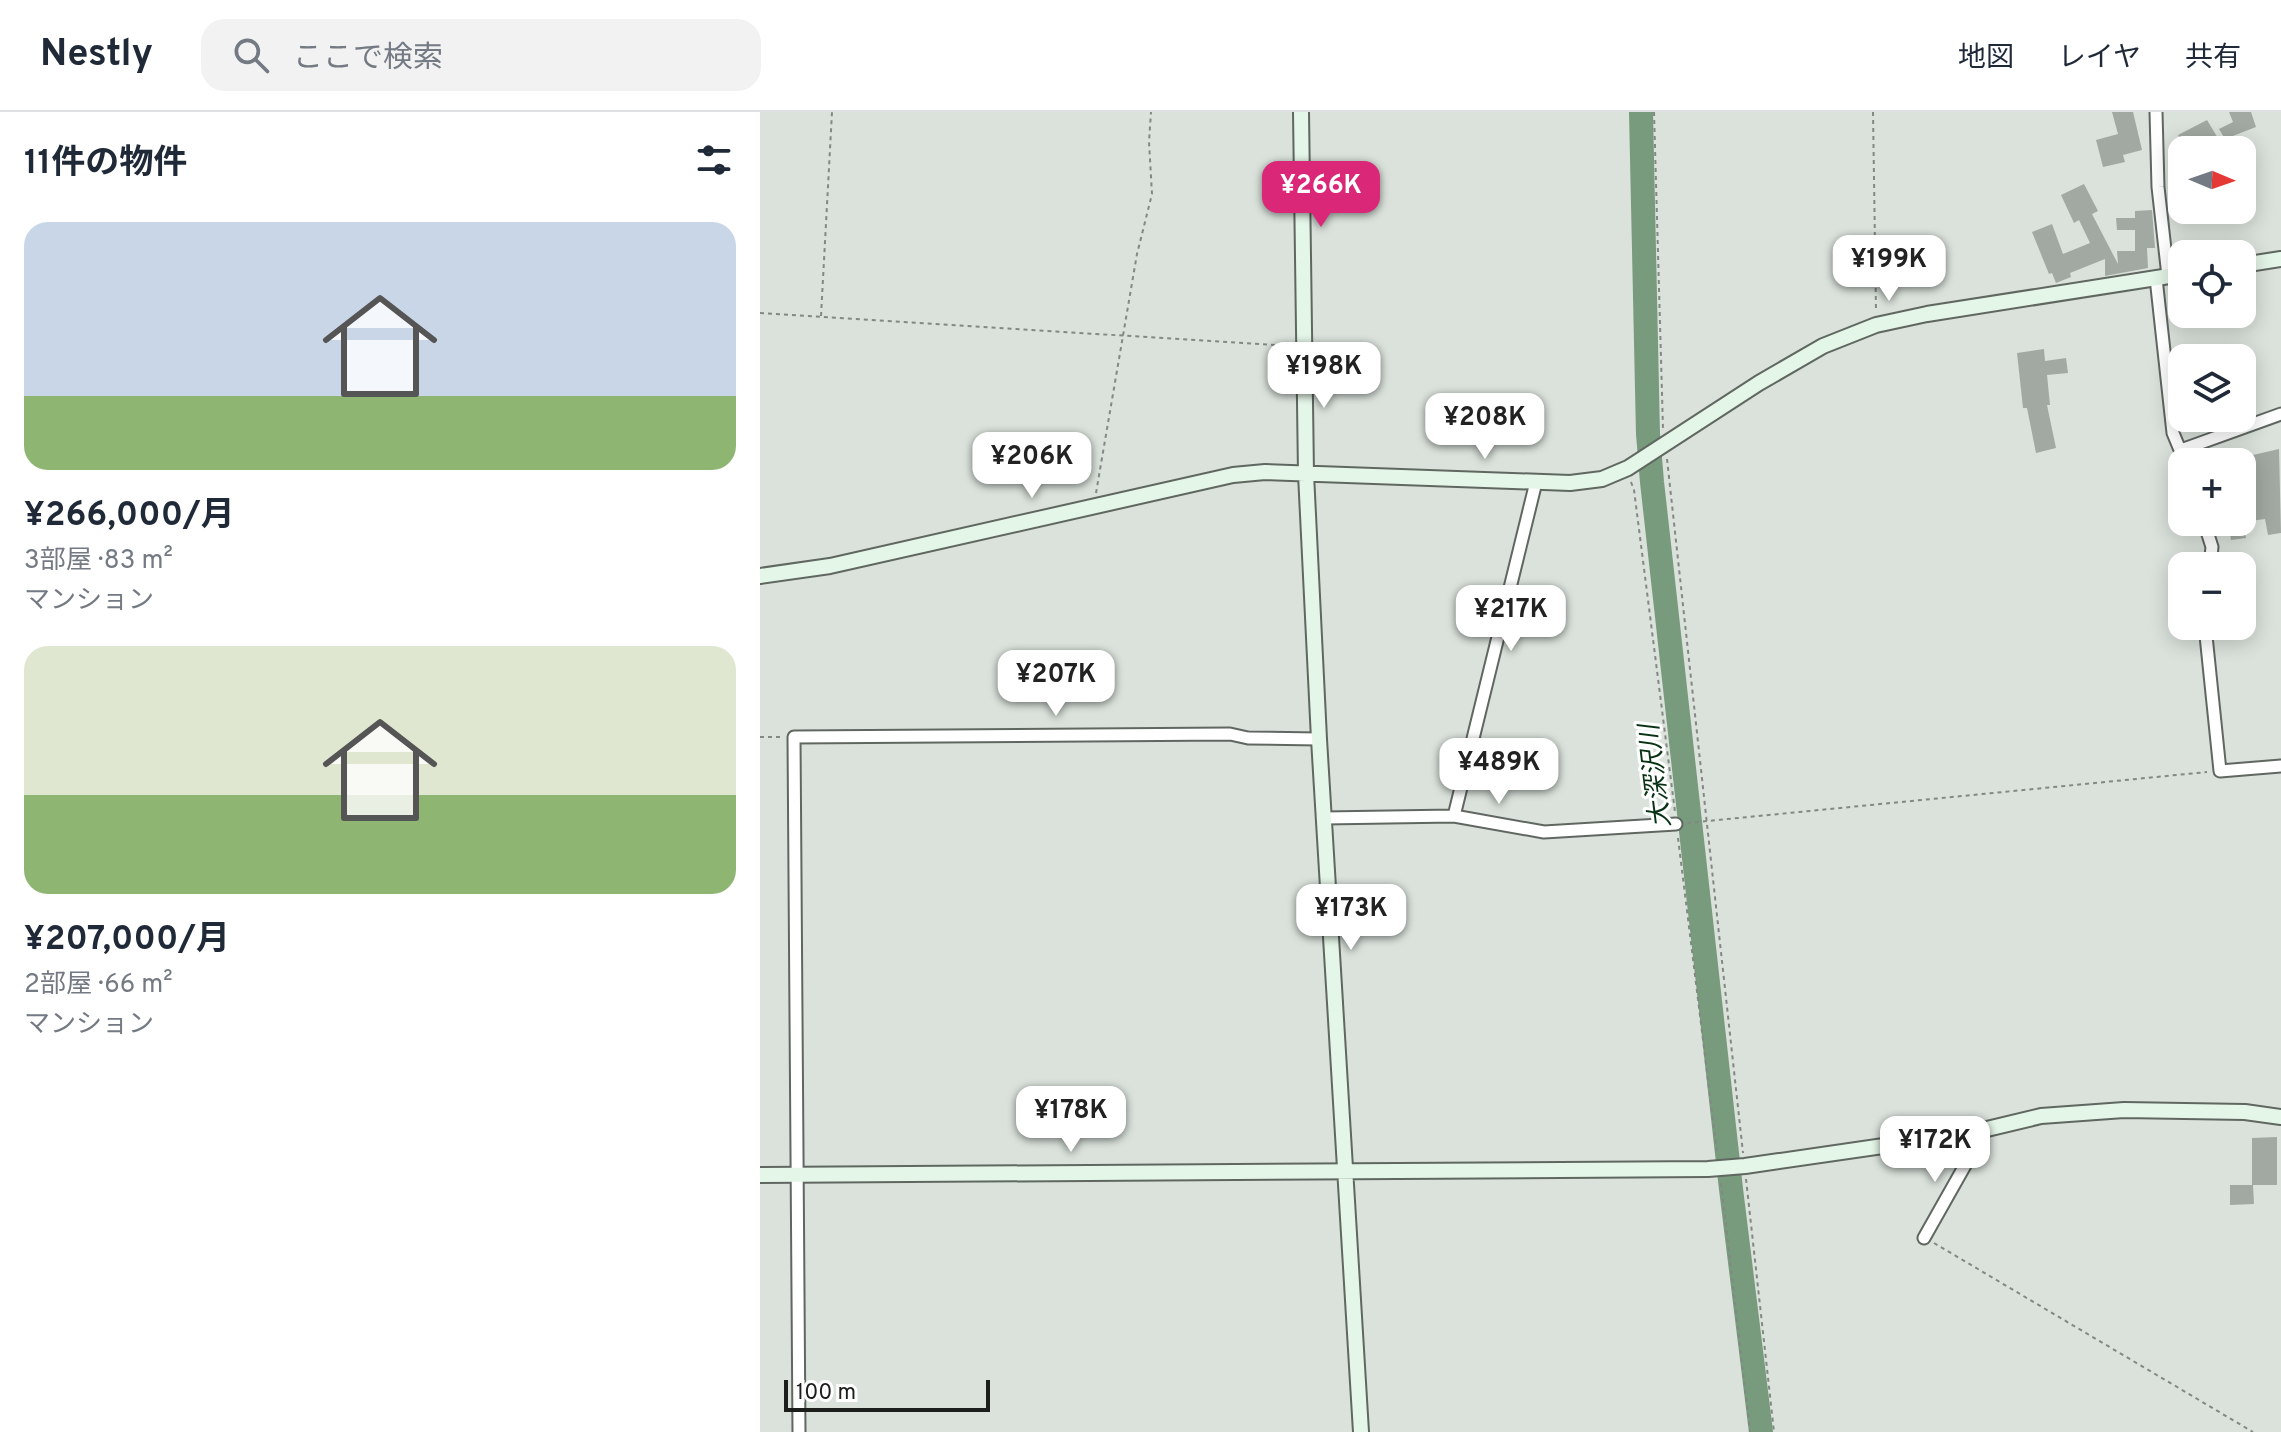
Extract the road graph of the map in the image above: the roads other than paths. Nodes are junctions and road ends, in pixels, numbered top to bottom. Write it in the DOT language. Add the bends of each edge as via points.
graph roads {
  1 [pos="1301,112"];
  2 [pos="2156,112"];
  3 [pos="2281,259"];
  4 [pos="2256,263"];
  5 [pos="2168,268"];
  6 [pos="2168,276"];
  7 [pos="2170,328"];
  8 [pos="2281,414"];
  9 [pos="2180,448"];
  10 [pos="2202,448"];
  11 [pos="1306,474"];
  12 [pos="1536,482"];
  13 [pos="760,576"];
  14 [pos="2206,640"];
  15 [pos="1319,739"];
  16 [pos="2281,766"];
  17 [pos="1454,816"];
  18 [pos="1324,818"];
  19 [pos="1676,824"];
  20 [pos="2281,1117"];
  21 [pos="1966,1134"];
  22 [pos="1345,1171"];
  23 [pos="760,1175"];
  24 [pos="797,1175"];
  25 [pos="1924,1238"];
  26 [pos="799,1432"];
  27 [pos="1361,1432"];
  1 -- 11 [label="street"];
  2 -- 5 [label="street"];
  3 -- 4 [label="street"];
  6 -- 12 [label="street" via="1876,325 1823,346 1628,468 1602,479"];
  7 -- 9 [label="street" via="2173,433"];
  8 -- 10 [label="street"];
  11 -- 12 [label="street"];
  11 -- 13 [label="street" via="1233,475 830,566"];
  11 -- 15 [label="street"];
  12 -- 17 [label="street"];
  14 -- 16 [label="street" via="2220,771"];
  15 -- 18 [label="street"];
  15 -- 24 [label="street" via="1230,734 794,737"];
  17 -- 18 [label="street"];
  17 -- 19 [label="street" via="1544,832"];
  18 -- 22 [label="street"];
  20 -- 21 [label="street" via="2124,1110 2041,1116"];
  21 -- 22 [label="street" via="1719,1168"];
  21 -- 25 [label="street" via="1968,1160"];
  22 -- 24 [label="street"];
  22 -- 27 [label="street"];
  23 -- 24 [label="street"];
  24 -- 26 [label="street"];
}
